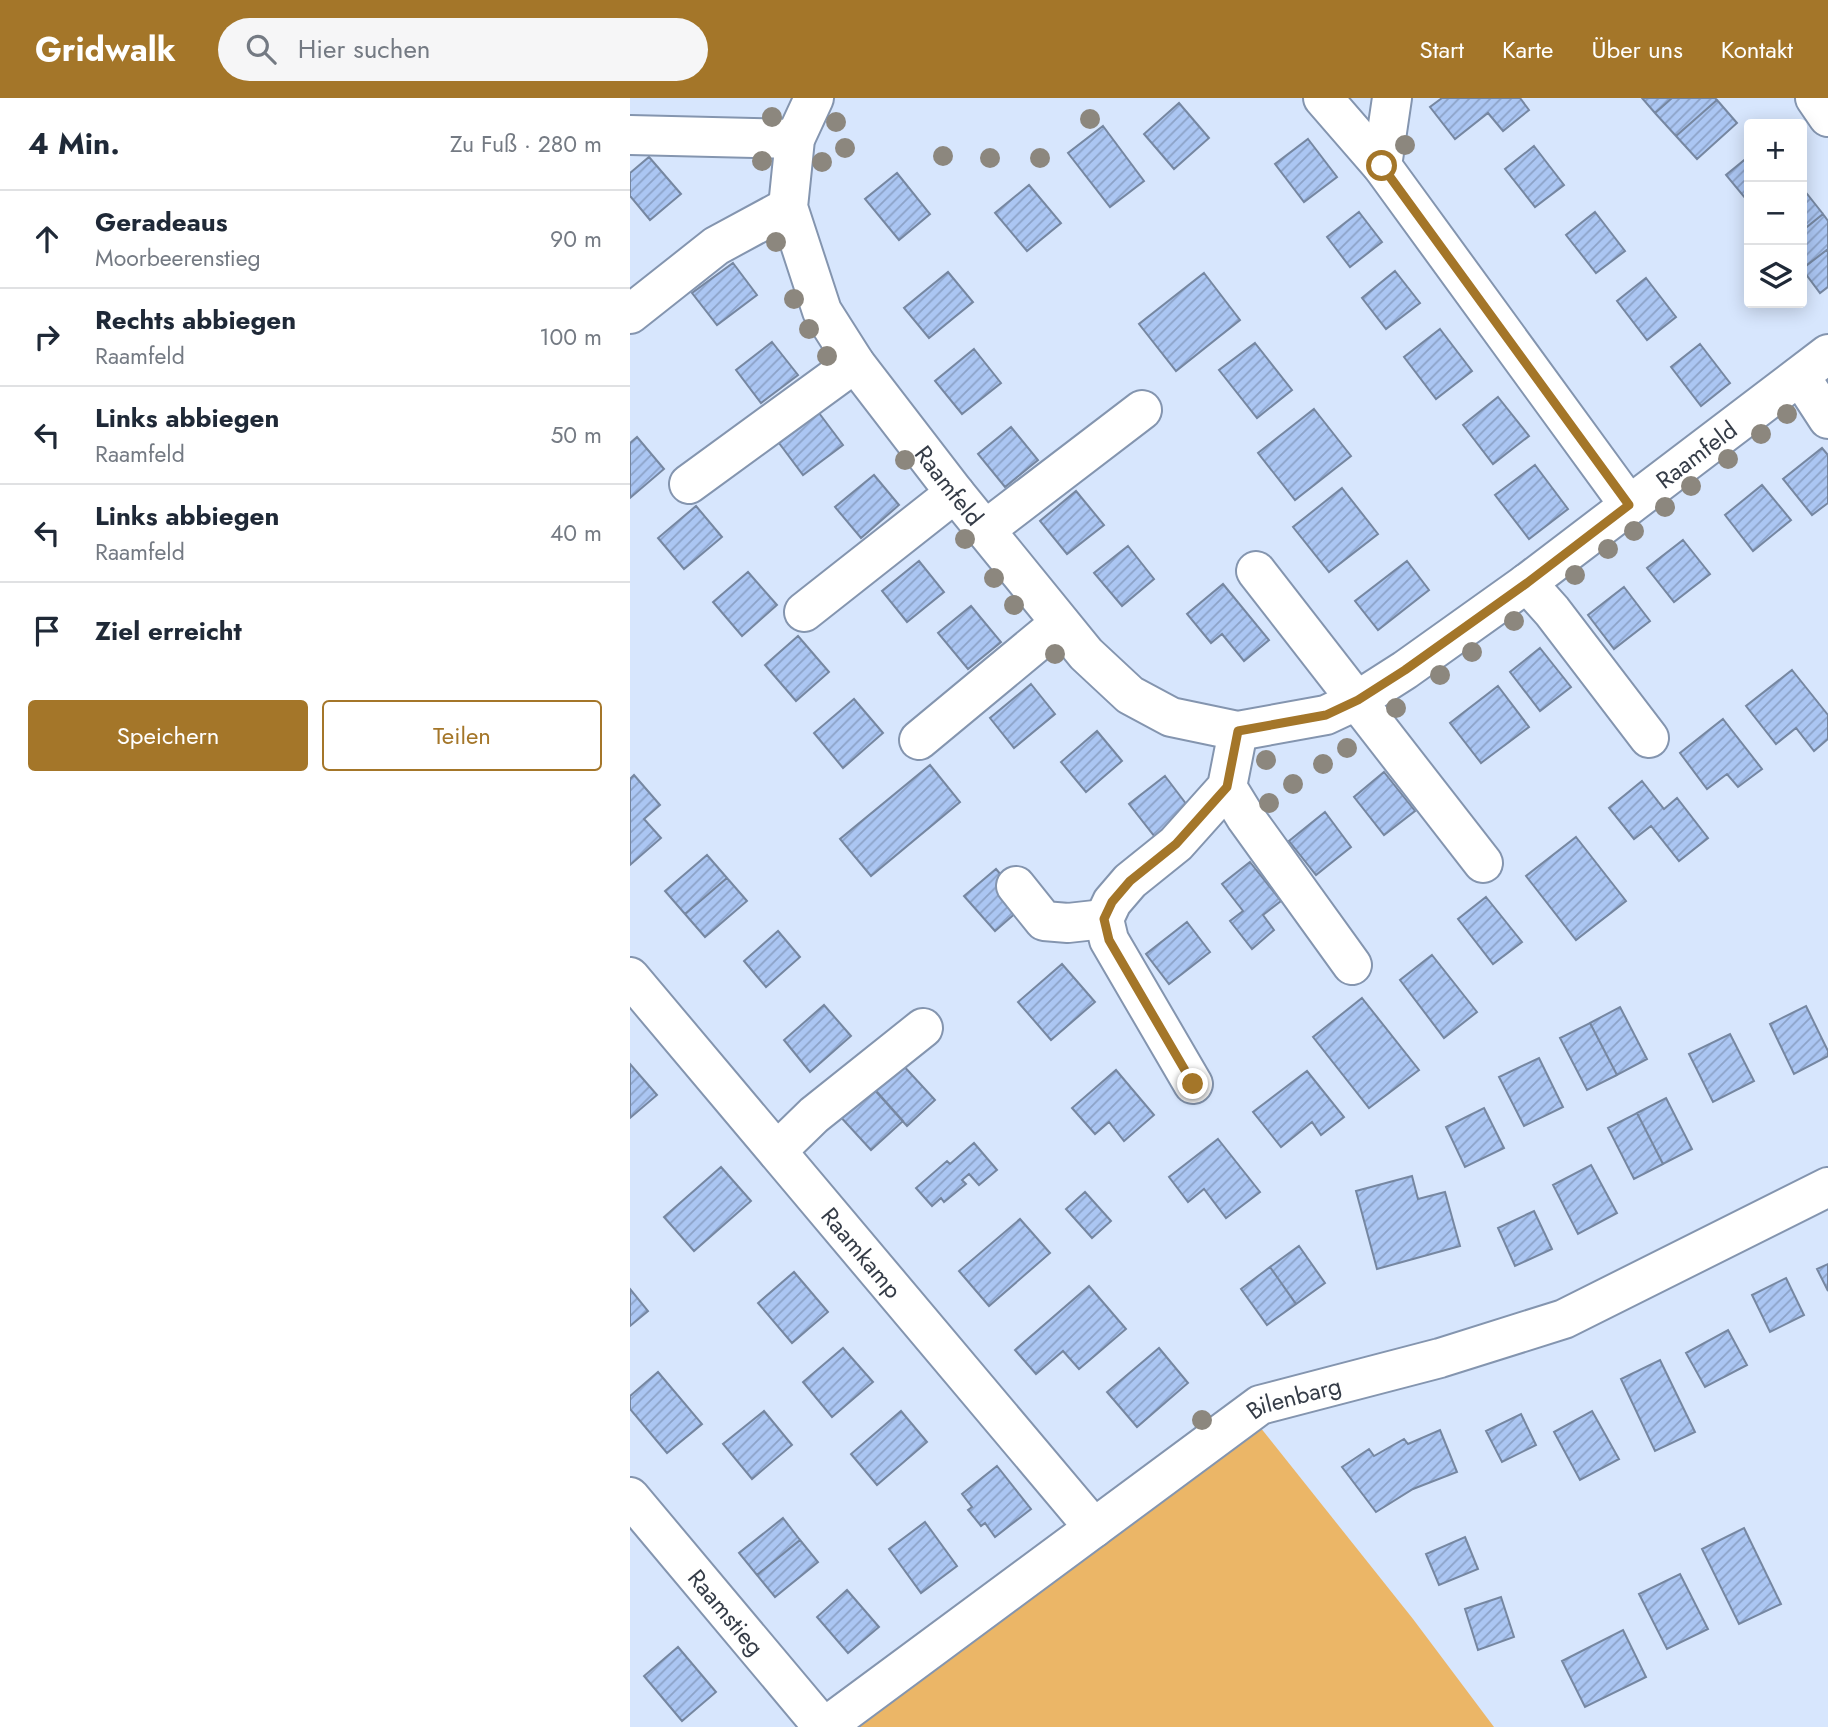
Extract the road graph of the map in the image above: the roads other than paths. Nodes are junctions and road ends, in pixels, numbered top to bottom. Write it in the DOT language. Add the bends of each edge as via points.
graph roads {
  1 [pos="814,98"];
  2 [pos="1323,98"];
  3 [pos="1392,98"];
  4 [pos="1815,98"];
  5 [pos="1828,117"];
  6 [pos="630,135"];
  7 [pos="795,139"];
  8 [pos="1382,166"];
  9 [pos="788,208"];
  10 [pos="630,314"];
  11 [pos="855,363"];
  12 [pos="1814,365"];
  13 [pos="1142,410"];
  14 [pos="1828,419"];
  15 [pos="689,484"];
  16 [pos="956,494"];
  17 [pos="1629,505"];
  18 [pos="985,530"];
  19 [pos="1255,572"];
  20 [pos="1518,589"];
  21 [pos="804,612"];
  22 [pos="1060,623"];
  23 [pos="1559,649"];
  24 [pos="1358,700"];
  25 [pos="1238,731"];
  26 [pos="1649,738"];
  27 [pos="919,740"];
  28 [pos="1227,787"];
  29 [pos="1483,863"];
  30 [pos="1016,886"];
  31 [pos="1104,919"];
  32 [pos="1352,965"];
  33 [pos="630,977"];
  34 [pos="923,1028"];
  35 [pos="1193,1084"];
  36 [pos="777,1151"];
  37 [pos="1828,1186"];
  38 [pos="630,1497"];
  39 [pos="1094,1528"];
  40 [pos="824,1727"];
  1 -- 7 [label="street, Raamfeld"];
  2 -- 8 [label="street"];
  3 -- 8 [label="street"];
  4 -- 5 [label="street"];
  6 -- 7 [label="street"];
  7 -- 9 [label="street, Raamfeld"];
  8 -- 17 [label="street"];
  9 -- 10 [label="street" via="716,246"];
  9 -- 11 [label="street, Raamfeld" via="822,311"];
  11 -- 15 [label="street"];
  11 -- 16 [label="street, Raamfeld"];
  12 -- 14 [label="street"];
  12 -- 17 [label="street, Raamfeld"];
  13 -- 18 [label="street"];
  16 -- 18 [label="street, Raamfeld"];
  16 -- 21 [label="street"];
  17 -- 20 [label="street, Raamfeld"];
  18 -- 22 [label="street, Raamfeld"];
  19 -- 24 [label="street"];
  20 -- 23 [label="street"];
  20 -- 24 [label="street, Raamfeld"];
  20 -- 26 [label="street" via="1552,611"];
  22 -- 25 [label="street, Raamfeld" via="1129,695 1171,717"];
  22 -- 27 [label="street"];
  24 -- 25 [label="street, Raamfeld" via="1326,715"];
  24 -- 29 [label="street"];
  25 -- 28 [label="street"];
  28 -- 31 [label="street" via="1176,844 1130,881"];
  28 -- 32 [label="street"];
  30 -- 31 [label="street" via="1044,920"];
  31 -- 35 [label="street" via="1109,940"];
  33 -- 36 [label="street, Raamkamp"];
  34 -- 36 [label="street"];
  36 -- 39 [label="street, Raamkamp"];
  37 -- 39 [label="street, Bilenbarg" via="1564,1319 1440,1358 1264,1403"];
  38 -- 40 [label="street, Raamstieg"];
  39 -- 40 [label="street, Bilenbarg"];
}
